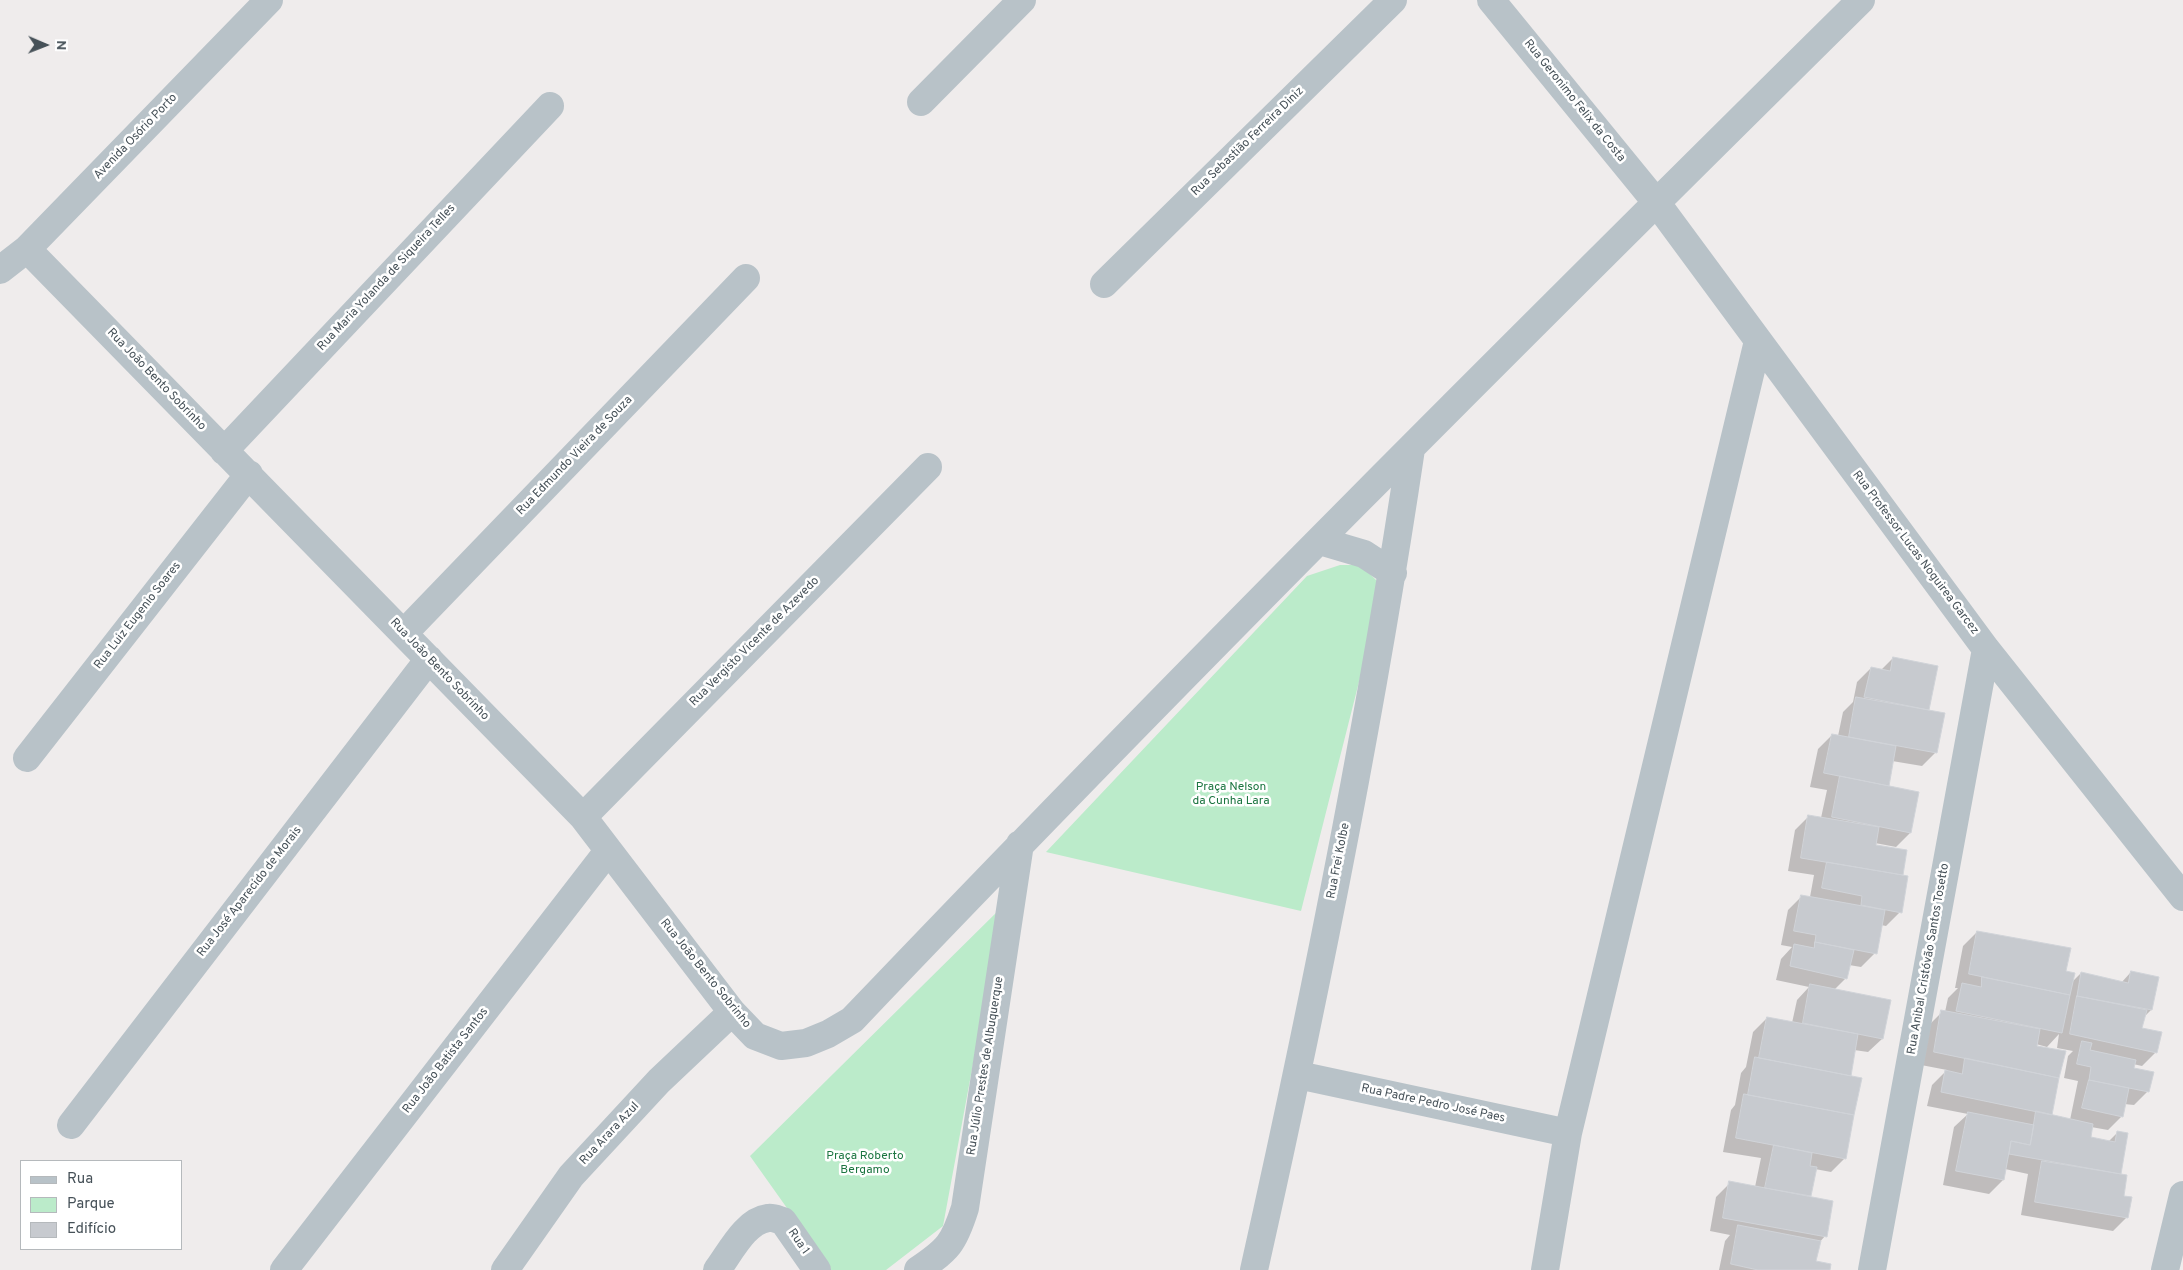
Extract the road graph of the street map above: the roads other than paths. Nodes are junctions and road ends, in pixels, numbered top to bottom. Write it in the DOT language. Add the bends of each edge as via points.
graph roads {
  1 [pos="269,0"];
  2 [pos="1022,0"];
  3 [pos="1393,0"];
  4 [pos="1491,0"];
  5 [pos="1861,0"];
  6 [pos="921,102"];
  7 [pos="550,106"];
  8 [pos="1656,202"];
  9 [pos="27,249"];
  10 [pos="0,270"];
  11 [pos="746,278"];
  12 [pos="1104,284"];
  13 [pos="1758,341"];
  14 [pos="1411,450"];
  15 [pos="224,451"];
  16 [pos="928,467"];
  17 [pos="249,474"];
  18 [pos="1320,541"];
  19 [pos="1393,573"];
  20 [pos="404,633"];
  21 [pos="1986,649"];
  22 [pos="429,660"];
  23 [pos="26,758"];
  24 [pos="583,817"];
  25 [pos="1020,844"];
  26 [pos="608,851"];
  27 [pos="2183,897"];
  28 [pos="732,1012"];
  29 [pos="1298,1075"];
  30 [pos="71,1125"];
  31 [pos="1568,1133"];
  32 [pos="2183,1195"];
  33 [pos="284,1270"];
  34 [pos="505,1270"];
  35 [pos="717,1270"];
  36 [pos="817,1270"];
  37 [pos="918,1270"];
  38 [pos="1254,1270"];
  39 [pos="1545,1270"];
  40 [pos="1872,1270"];
  41 [pos="2165,1270"];
  1 -- 9 [label="street, Avenida Osório Porto"];
  2 -- 6 [label="street"];
  3 -- 12 [label="street, Rua Sebastião Ferreira Diniz"];
  4 -- 8 [label="street, Rua Geronimo Felix da Costa"];
  5 -- 8 [label="street, Rua João Bento Sobrinho"];
  7 -- 15 [label="street, Rua Maria Yolanda de Siqueira Telles"];
  8 -- 13 [label="street, Rua Professor Lucas Noguirea Garcez"];
  8 -- 14 [label="street, Rua João Bento Sobrinho"];
  9 -- 10 [label="street, Avenida Osório Porto"];
  9 -- 15 [label="street, Rua João Bento Sobrinho"];
  11 -- 20 [label="street, Rua Edmundo Vieira de Souza"];
  13 -- 21 [label="street, Rua Professor Lucas Noguirea Garcez"];
  13 -- 31 [label="street"];
  14 -- 18 [label="street, Rua João Bento Sobrinho"];
  14 -- 19 [label="street, Rua Frei Kolbe"];
  15 -- 17 [label="street, Rua João Bento Sobrinho"];
  16 -- 24 [label="street, Rua Vergisto Vicente de Azevedo"];
  17 -- 20 [label="street, Rua João Bento Sobrinho"];
  17 -- 23 [label="street, Rua Luiz Eugenio Soares"];
  18 -- 19 [label="street" via="1364,554"];
  18 -- 25 [label="street, Rua João Bento Sobrinho"];
  19 -- 29 [label="street, Rua Frei Kolbe"];
  20 -- 22 [label="street, Rua João Bento Sobrinho"];
  21 -- 27 [label="street, Rua Professor Lucas Noguirea Garcez"];
  21 -- 40 [label="street, Rua Anibal Cristóvão Santos Tosetto"];
  22 -- 24 [label="street, Rua João Bento Sobrinho"];
  22 -- 30 [label="street, Rua José Aparecido de Morais"];
  24 -- 26 [label="street, Rua João Bento Sobrinho"];
  25 -- 28 [label="street, Rua João Bento Sobrinho" via="852,1020 806,1043 781,1046 755,1036"];
  25 -- 37 [label="street, Rua Júlio Prestes de Albuquerque" via="965,1208 957,1234 941,1255"];
  26 -- 28 [label="street, Rua João Bento Sobrinho"];
  26 -- 33 [label="street, Rua João Batista Santos"];
  28 -- 34 [label="street, Rua Arara Azul" via="659,1081 571,1176"];
  29 -- 31 [label="street, Rua Padre Pedro José Paes"];
  29 -- 38 [label="street, Rua Frei Kolbe"];
  31 -- 39 [label="street"];
  32 -- 41 [label="street"];
  35 -- 36 [label="street, Rua 1" via="749,1228 758,1220 770,1218 783,1221"];
}
